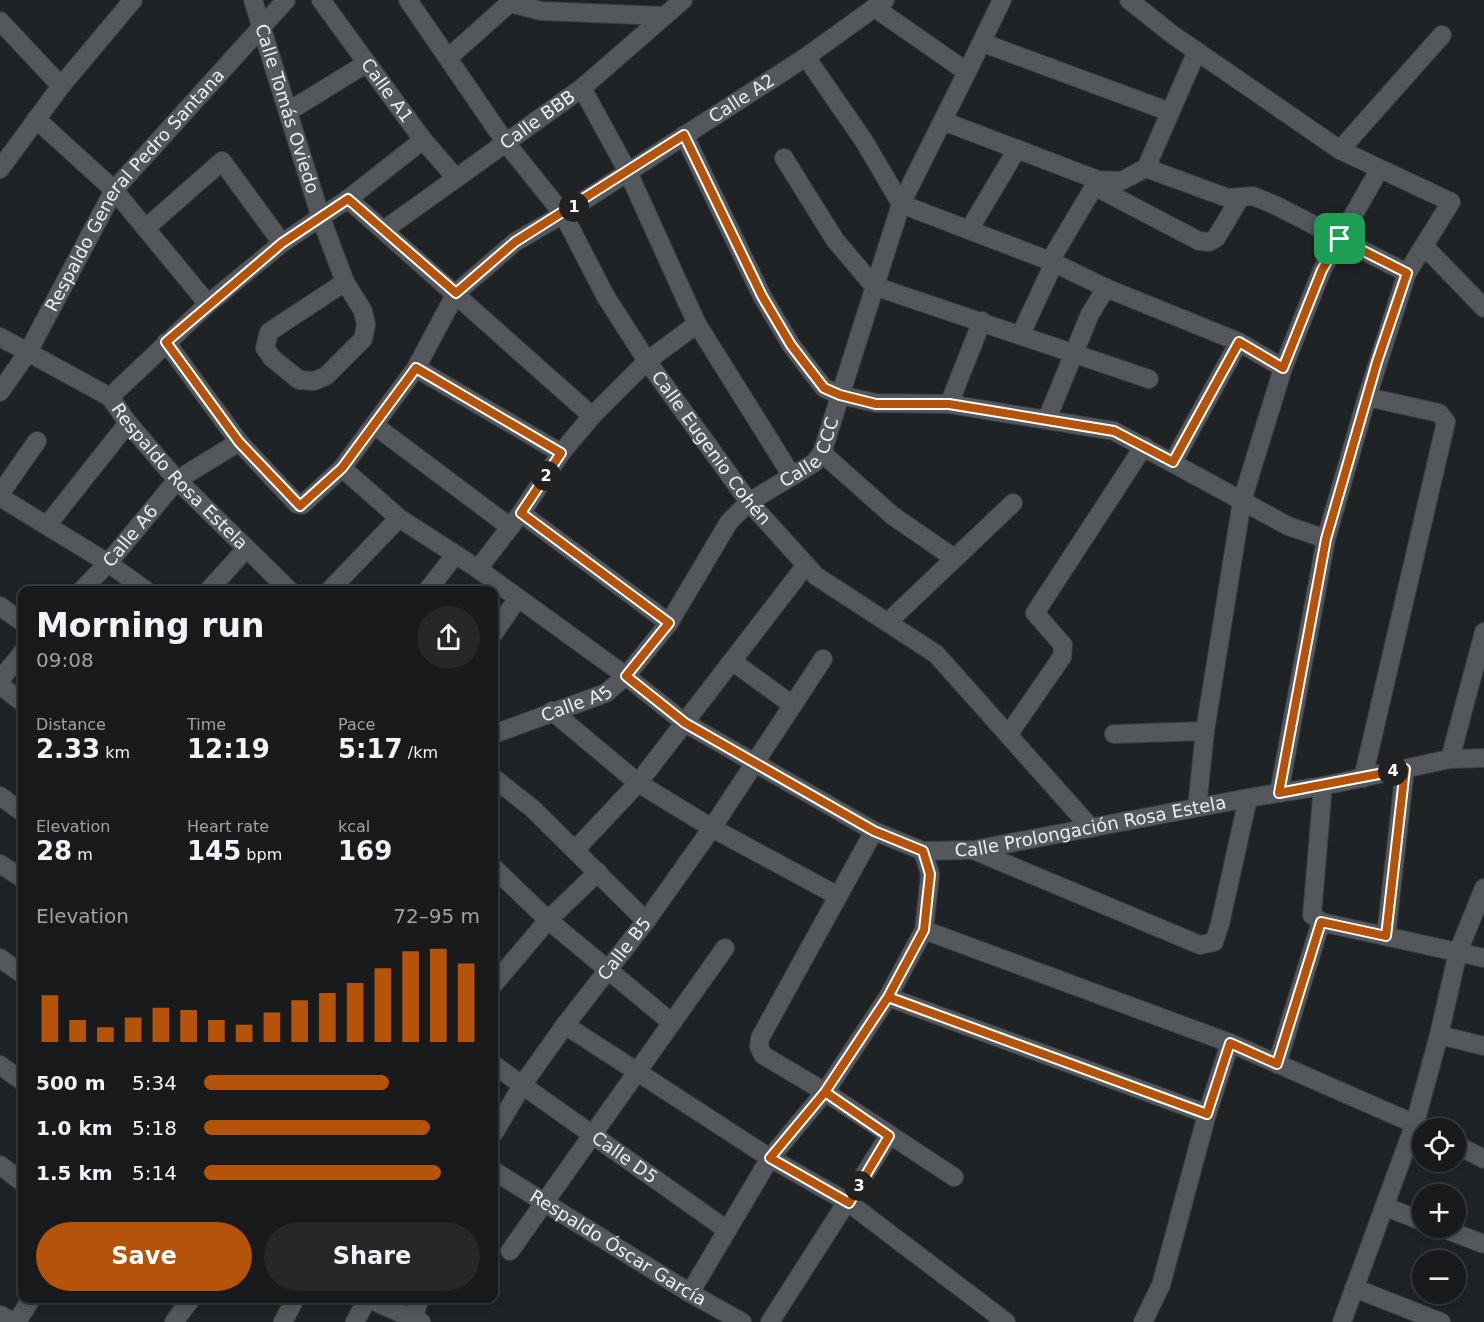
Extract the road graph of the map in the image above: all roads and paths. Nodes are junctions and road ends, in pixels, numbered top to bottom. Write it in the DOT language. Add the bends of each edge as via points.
graph roads {
  1 [pos="133,0"];
  2 [pos="253,0"];
  3 [pos="286,0"];
  4 [pos="321,0"];
  5 [pos="408,0"];
  6 [pos="683,0"];
  7 [pos="1002,0"];
  8 [pos="1129,0"];
  9 [pos="512,2"];
  10 [pos="880,4"];
  11 [pos="664,16"];
  12 [pos="0,21"];
  13 [pos="260,26"];
  14 [pos="1442,35"];
  15 [pos="983,43"];
  16 [pos="1197,51"];
  17 [pos="806,57"];
  18 [pos="448,58"];
  19 [pos="367,63"];
  20 [pos="967,72"];
  21 [pos="61,86"];
  22 [pos="582,88"];
  23 [pos="289,111"];
  24 [pos="1170,112"];
  25 [pos="36,119"];
  26 [pos="944,121"];
  27 [pos="684,135"];
  28 [pos="423,140"];
  29 [pos="506,143"];
  30 [pos="1017,149"];
  31 [pos="1340,150"];
  32 [pos="784,158"];
  33 [pos="1146,168"];
  34 [pos="0,169"];
  35 [pos="1378,170"];
  36 [pos="628,172"];
  37 [pos="456,178"];
  38 [pos="1096,183"];
  39 [pos="114,190"];
  40 [pos="1240,198"];
  41 [pos="348,199"];
  42 [pos="901,204"];
  43 [pos="563,214"];
  44 [pos="321,218"];
  45 [pos="147,227"];
  46 [pos="384,230"];
  47 [pos="969,230"];
  48 [pos="1340,239"];
  49 [pos="282,243"];
  50 [pos="1424,246"];
  51 [pos="1052,262"];
  52 [pos="1407,273"];
  53 [pos="345,282"];
  54 [pos="874,286"];
  55 [pos="1106,288"];
  56 [pos="456,293"];
  57 [pos="208,304"];
  58 [pos="1484,308"];
  59 [pos="982,321"];
  60 [pos="696,324"];
  61 [pos="1021,334"];
  62 [pos="0,336"];
  63 [pos="166,342"];
  64 [pos="1239,342"];
  65 [pos="28,352"];
  66 [pos="1074,353"];
  67 [pos="647,361"];
  68 [pos="416,368"];
  69 [pos="1283,368"];
  70 [pos="1149,379"];
  71 [pos="0,392"];
  72 [pos="840,395"];
  73 [pos="110,397"];
  74 [pos="1367,397"];
  75 [pos="949,404"];
  76 [pos="592,416"];
  77 [pos="1047,419"];
  78 [pos="128,423"];
  79 [pos="375,425"];
  80 [pos="37,441"];
  81 [pos="239,442"];
  82 [pos="1144,446"];
  83 [pos="561,453"];
  84 [pos="822,453"];
  85 [pos="1173,462"];
  86 [pos="342,468"];
  87 [pos="792,476"];
  88 [pos="177,480"];
  89 [pos="0,495"];
  90 [pos="1242,501"];
  91 [pos="749,502"];
  92 [pos="1013,503"];
  93 [pos="399,518"];
  94 [pos="516,520"];
  95 [pos="48,524"];
  96 [pos="1326,539"];
  97 [pos="246,549"];
  98 [pos="454,555"];
  99 [pos="954,558"];
  100 [pos="108,562"];
  101 [pos="806,565"];
  102 [pos="478,569"];
  103 [pos="86,586"];
  104 [pos="140,586"];
  105 [pos="213,586"];
  106 [pos="285,586"];
  107 [pos="334,586"];
  108 [pos="430,586"];
  109 [pos="518,598"];
  110 [pos="0,606"];
  111 [pos="18,619"];
  112 [pos="888,622"];
  113 [pos="669,623"];
  114 [pos="498,627"];
  115 [pos="1484,632"];
  116 [pos="18,659"];
  117 [pos="823,659"];
  118 [pos="732,661"];
  119 [pos="626,676"];
  120 [pos="0,680"];
  121 [pos="0,685"];
  122 [pos="18,699"];
  123 [pos="791,704"];
  124 [pos="552,711"];
  125 [pos="685,723"];
  126 [pos="1205,730"];
  127 [pos="498,732"];
  128 [pos="1114,734"];
  129 [pos="1008,735"];
  130 [pos="1484,758"];
  131 [pos="1450,759"];
  132 [pos="754,761"];
  133 [pos="1405,769"];
  134 [pos="1363,778"];
  135 [pos="498,781"];
  136 [pos="638,783"];
  137 [pos="1323,786"];
  138 [pos="1279,793"];
  139 [pos="0,796"];
  140 [pos="1248,798"];
  141 [pos="1197,807"];
  142 [pos="18,809"];
  143 [pos="712,828"];
  144 [pos="1091,828"];
  145 [pos="874,831"];
  146 [pos="575,850"];
  147 [pos="974,850"];
  148 [pos="923,851"];
  149 [pos="0,864"];
  150 [pos="498,872"];
  151 [pos="598,872"];
  152 [pos="18,875"];
  153 [pos="1484,888"];
  154 [pos="838,896"];
  155 [pos="548,920"];
  156 [pos="646,921"];
  157 [pos="1321,922"];
  158 [pos="924,930"];
  159 [pos="1386,936"];
  160 [pos="725,948"];
  161 [pos="1458,952"];
  162 [pos="0,958"];
  163 [pos="1484,958"];
  164 [pos="607,967"];
  165 [pos="18,971"];
  166 [pos="498,979"];
  167 [pos="888,997"];
  168 [pos="672,1023"];
  169 [pos="565,1025"];
  170 [pos="1439,1035"];
  171 [pos="1230,1043"];
  172 [pos="1484,1046"];
  173 [pos="1277,1064"];
  174 [pos="0,1065"];
  175 [pos="498,1068"];
  176 [pos="638,1072"];
  177 [pos="18,1078"];
  178 [pos="523,1084"];
  179 [pos="825,1092"];
  180 [pos="1207,1114"];
  181 [pos="1422,1118"];
  182 [pos="1412,1123"];
  183 [pos="498,1126"];
  184 [pos="592,1133"];
  185 [pos="889,1136"];
  186 [pos="1412,1145"];
  187 [pos="1466,1150"];
  188 [pos="770,1158"];
  189 [pos="1484,1159"];
  190 [pos="0,1165"];
  191 [pos="498,1173"];
  192 [pos="954,1177"];
  193 [pos="18,1179"];
  194 [pos="545,1202"];
  195 [pos="849,1203"];
  196 [pos="1386,1207"];
  197 [pos="1412,1217"];
  198 [pos="727,1230"];
  199 [pos="1466,1237"];
  200 [pos="1484,1244"];
  201 [pos="510,1251"];
  202 [pos="1354,1288"];
  203 [pos="690,1293"];
  204 [pos="28,1303"];
  205 [pos="293,1303"];
  206 [pos="366,1303"];
  207 [pos="374,1303"];
  208 [pos="419,1303"];
  209 [pos="390,1315"];
  210 [pos="0,1316"];
  211 [pos="417,1319"];
  212 [pos="15,1322"];
  213 [pos="283,1322"];
  214 [pos="355,1322"];
  215 [pos="742,1322"];
  216 [pos="771,1322"];
  217 [pos="1006,1322"];
  218 [pos="1143,1322"];
  219 [pos="1342,1322"];
  220 [pos="1441,1322"];
  1 -- 21 [label="street"];
  2 -- 13 [label="street, Calle Tomás Oviedo"];
  3 -- 13 [label="street, Respaldo General Pedro Santana"];
  4 -- 19 [label="street, Calle A1"];
  5 -- 18 [label="street, Calle Eugenio Cohén"];
  6 -- 11 [label="street, Calle BBB"];
  7 -- 15 [label="street, Calle CCC"];
  8 -- 16 [label="street"];
  9 -- 11 [label="street" via="551,12"];
  9 -- 18 [label="street"];
  10 -- 17 [label="street, Calle A2"];
  10 -- 20 [label="street"];
  11 -- 22 [label="street, Calle BBB"];
  12 -- 21 [label="street"];
  13 -- 23 [label="street, Calle Tomás Oviedo"];
  13 -- 39 [label="street, Respaldo General Pedro Santana"];
  14 -- 31 [label="street"];
  15 -- 20 [label="street, Calle CCC"];
  15 -- 24 [label="street"];
  16 -- 24 [label="street"];
  16 -- 31 [label="street"];
  17 -- 27 [label="street, Calle A2"];
  17 -- 42 [label="street" via="864,141"];
  18 -- 29 [label="street, Calle Eugenio Cohén"];
  19 -- 23 [label="street"];
  19 -- 28 [label="street, Calle A1"];
  20 -- 26 [label="street, Calle CCC"];
  21 -- 25 [label="street"];
  22 -- 29 [label="street, Calle BBB"];
  22 -- 36 [label="street"];
  23 -- 44 [label="street, Calle Tomás Oviedo"];
  24 -- 33 [label="street"];
  25 -- 34 [label="street"];
  25 -- 39 [label="street"];
  26 -- 30 [label="street"];
  26 -- 42 [label="street, Calle CCC"];
  27 -- 36 [label="street, Calle A2"];
  27 -- 72 [label="street" via="762,296 814,377 824,388"];
  28 -- 37 [label="street, Calle A1"];
  28 -- 41 [label="street"];
  29 -- 37 [label="street, Calle BBB"];
  29 -- 43 [label="street, Calle Eugenio Cohén"];
  30 -- 38 [label="street"];
  30 -- 47 [label="street"];
  31 -- 35 [label="street"];
  32 -- 54 [label="street" via="835,240"];
  33 -- 38 [label="street" via="1121,181"];
  33 -- 40 [label="street" via="1228,198"];
  35 -- 48 [label="street"];
  35 -- 50 [label="street" via="1451,202"];
  36 -- 43 [label="street, Calle A2"];
  36 -- 60 [label="street"];
  37 -- 46 [label="street, Calle BBB"];
  38 -- 40 [label="street" via="1209,242"];
  38 -- 51 [label="street"];
  39 -- 45 [label="street"];
  39 -- 65 [label="street, Respaldo General Pedro Santana"];
  40 -- 48 [label="street" via="1253,196 1275,205"];
  41 -- 44 [label="street"];
  41 -- 46 [label="street"];
  42 -- 47 [label="street"];
  42 -- 54 [label="street, Calle CCC"];
  43 -- 56 [label="street, Calle A2" via="515,242"];
  43 -- 67 [label="street, Calle Eugenio Cohén" via="606,297"];
  44 -- 49 [label="street"];
  44 -- 53 [label="street, Calle Tomás Oviedo"];
  45 -- 49 [label="street" via="222,161"];
  45 -- 57 [label="street"];
  46 -- 56 [label="street"];
  47 -- 51 [label="street"];
  48 -- 52 [label="street"];
  48 -- 69 [label="street" via="1322,270"];
  49 -- 57 [label="street"];
  50 -- 52 [label="street"];
  50 -- 58 [label="street"];
  51 -- 55 [label="street"];
  51 -- 61 [label="street"];
  52 -- 74 [label="street"];
  53 -- 53 [label="street, Calle Tomás Oviedo" via="363,311 363,339 326,376 314,381 299,380 265,348 269,332"];
  54 -- 59 [label="street"];
  54 -- 72 [label="street, Calle CCC"];
  55 -- 64 [label="street"];
  55 -- 66 [label="street"];
  56 -- 68 [label="street, Calle A2"];
  56 -- 76 [label="street"];
  57 -- 63 [label="street"];
  59 -- 61 [label="street"];
  59 -- 75 [label="street"];
  60 -- 67 [label="street"];
  60 -- 87 [label="street"];
  61 -- 66 [label="street"];
  62 -- 65 [label="street, Respaldo Rosa Estela"];
  63 -- 73 [label="street"];
  63 -- 81 [label="street, Calle A2"];
  64 -- 69 [label="street"];
  64 -- 85 [label="street"];
  65 -- 71 [label="street, Respaldo General Pedro Santana"];
  65 -- 73 [label="street, Respaldo Rosa Estela"];
  66 -- 70 [label="street"];
  66 -- 77 [label="street"];
  67 -- 76 [label="street"];
  67 -- 91 [label="street, Calle Eugenio Cohén"];
  68 -- 79 [label="street, Calle A2"];
  68 -- 83 [label="street"];
  69 -- 90 [label="street"];
  72 -- 75 [label="street" via="876,404"];
  72 -- 84 [label="street, Calle CCC"];
  73 -- 78 [label="street, Respaldo Rosa Estela"];
  74 -- 96 [label="street"];
  74 -- 134 [label="street" via="1439,413 1446,422"];
  75 -- 77 [label="street"];
  76 -- 83 [label="street"];
  77 -- 82 [label="street" via="1114,431"];
  78 -- 88 [label="street, Respaldo Rosa Estela"];
  78 -- 95 [label="street"];
  79 -- 86 [label="street, Calle A2"];
  79 -- 94 [label="street"];
  80 -- 89 [label="street"];
  81 -- 86 [label="street, Calle A2" via="300,506"];
  81 -- 88 [label="street, Calle A6"];
  82 -- 85 [label="street"];
  82 -- 129 [label="street" via="1035,613 1063,645 1062,657"];
  83 -- 94 [label="street"];
  84 -- 87 [label="street, Calle CCC" via="814,463"];
  84 -- 99 [label="street" via="893,516"];
  85 -- 90 [label="street"];
  86 -- 93 [label="street, Calle Prolongación Rosa Estela"];
  87 -- 91 [label="street, Calle CCC"];
  88 -- 97 [label="street, Respaldo Rosa Estela"];
  88 -- 100 [label="street, Calle A6"];
  89 -- 95 [label="street"];
  90 -- 96 [label="street" via="1288,526"];
  90 -- 126 [label="street"];
  91 -- 101 [label="street, Calle Eugenio Cohén"];
  91 -- 113 [label="street, Calle CCC" via="729,522"];
  92 -- 99 [label="street"];
  93 -- 98 [label="street, Calle Prolongación Rosa Estela"];
  93 -- 107 [label="street"];
  94 -- 102 [label="street"];
  94 -- 113 [label="street"];
  95 -- 100 [label="street"];
  96 -- 138 [label="street"];
  97 -- 105 [label="street"];
  97 -- 106 [label="street, Respaldo Rosa Estela"];
  98 -- 102 [label="street, Calle Prolongación Rosa Estela"];
  98 -- 108 [label="street"];
  99 -- 112 [label="street"];
  100 -- 103 [label="street, Calle A6"];
  100 -- 104 [label="street"];
  101 -- 112 [label="street, Calle Eugenio Cohén" via="845,597"];
  101 -- 118 [label="street"];
  102 -- 109 [label="street, Calle Prolongación Rosa Estela"];
  109 -- 114 [label="street"];
  109 -- 119 [label="street, Calle Prolongación Rosa Estela"];
  110 -- 111 [label="street"];
  112 -- 129 [label="street, Calle Eugenio Cohén" via="936,654"];
  113 -- 119 [label="street, Calle A5"];
  115 -- 131 [label="street"];
  116 -- 120 [label="street"];
  117 -- 123 [label="street, Calle B5"];
  118 -- 123 [label="street"];
  118 -- 125 [label="street"];
  119 -- 124 [label="street, Calle A5" via="606,693"];
  119 -- 125 [label="street, Calle Prolongación Rosa Estela"];
  121 -- 122 [label="street"];
  123 -- 132 [label="street, Calle B5"];
  124 -- 127 [label="street, Calle A5"];
  124 -- 136 [label="street"];
  125 -- 132 [label="street, Calle Prolongación Rosa Estela"];
  125 -- 136 [label="street"];
  126 -- 128 [label="street"];
  126 -- 141 [label="street"];
  129 -- 144 [label="street, Calle Eugenio Cohén"];
  130 -- 131 [label="street, Calle Prolongación Rosa Estela"];
  131 -- 133 [label="street, Calle Prolongación Rosa Estela"];
  132 -- 143 [label="street, Calle B5"];
  132 -- 145 [label="street, Calle Prolongación Rosa Estela"];
  133 -- 134 [label="street, Calle Prolongación Rosa Estela"];
  133 -- 159 [label="street"];
  134 -- 137 [label="street, Calle Prolongación Rosa Estela"];
  135 -- 146 [label="street" via="534,809"];
  136 -- 143 [label="street"];
  136 -- 146 [label="street"];
  137 -- 138 [label="street, Calle Prolongación Rosa Estela"];
  137 -- 157 [label="street" via="1311,906 1312,915"];
  138 -- 140 [label="street, Calle Prolongación Rosa Estela"];
  139 -- 142 [label="street"];
  140 -- 141 [label="street, Calle Prolongación Rosa Estela"];
  140 -- 147 [label="street" via="1220,924 1214,942 1200,945"];
  141 -- 144 [label="street, Calle Prolongación Rosa Estela"];
  143 -- 154 [label="street"];
  143 -- 156 [label="street, Calle B5"];
  144 -- 147 [label="street, Calle Prolongación Rosa Estela"];
  145 -- 148 [label="street, Calle Prolongación Rosa Estela"];
  145 -- 154 [label="street"];
  146 -- 151 [label="street"];
  147 -- 148 [label="street, Calle Prolongación Rosa Estela"];
  148 -- 158 [label="street" via="930,874"];
  149 -- 152 [label="street"];
  150 -- 155 [label="street"];
  151 -- 155 [label="street"];
  151 -- 156 [label="street"];
  153 -- 161 [label="street"];
  154 -- 179 [label="street" via="760,1038 759,1047 763,1055"];
  155 -- 164 [label="street"];
  155 -- 166 [label="street"];
  156 -- 164 [label="street, Calle B5"];
  157 -- 159 [label="street"];
  157 -- 173 [label="street"];
  158 -- 167 [label="street"];
  158 -- 171 [label="street"];
  159 -- 161 [label="street"];
  160 -- 168 [label="street"];
  161 -- 163 [label="street"];
  161 -- 170 [label="street"];
  162 -- 165 [label="street"];
  164 -- 168 [label="street"];
  164 -- 169 [label="street, Calle B5"];
  167 -- 179 [label="street"];
  167 -- 180 [label="street"];
  168 -- 176 [label="street"];
  169 -- 176 [label="street"];
  169 -- 178 [label="street, Calle B5"];
  170 -- 172 [label="street"];
  170 -- 181 [label="street"];
  171 -- 173 [label="street"];
  171 -- 180 [label="street"];
  173 -- 182 [label="street"];
  174 -- 177 [label="street"];
  175 -- 178 [label="street, Calle D5"];
  176 -- 184 [label="street"];
  176 -- 188 [label="street"];
  178 -- 183 [label="street, Calle B5"];
  178 -- 184 [label="street, Calle D5"];
  179 -- 185 [label="street"];
  179 -- 188 [label="street"];
  180 -- 218 [label="street" via="1161,1285"];
  184 -- 194 [label="street"];
  184 -- 198 [label="street, Calle D5"];
  185 -- 192 [label="street"];
  185 -- 195 [label="street"];
  186 -- 196 [label="street"];
  187 -- 189 [label="street"];
  188 -- 195 [label="street"];
  188 -- 198 [label="street"];
  190 -- 193 [label="street"];
  191 -- 194 [label="street, Respaldo Óscar García"];
  194 -- 201 [label="street"];
  194 -- 203 [label="street, Respaldo Óscar García"];
  195 -- 216 [label="street"];
  195 -- 217 [label="street"];
  196 -- 197 [label="street"];
  196 -- 202 [label="street"];
  198 -- 203 [label="street"];
  199 -- 200 [label="street"];
  202 -- 219 [label="street"];
  202 -- 220 [label="street"];
  203 -- 215 [label="street, Respaldo Óscar García"];
  204 -- 212 [label="street"];
  205 -- 213 [label="street"];
  206 -- 214 [label="street"];
  207 -- 209 [label="street"];
  208 -- 211 [label="street"];
  209 -- 211 [label="street"];
  210 -- 212 [label="street"];
}
